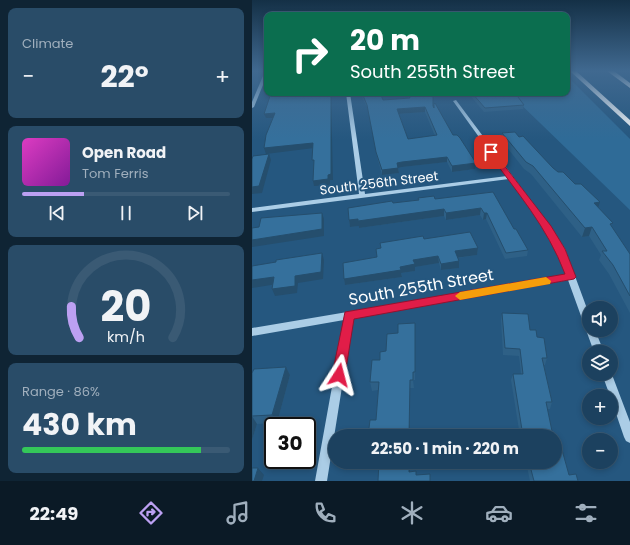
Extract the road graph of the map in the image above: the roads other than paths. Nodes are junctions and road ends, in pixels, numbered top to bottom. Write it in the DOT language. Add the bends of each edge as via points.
graph roads {
  1 [pos="258,93"];
  2 [pos="597,93"];
  3 [pos="348,96"];
  4 [pos="455,101"];
  5 [pos="252,107"];
  6 [pos="630,124"];
  7 [pos="509,177"];
  8 [pos="362,196"];
  9 [pos="252,210"];
  10 [pos="571,277"];
  11 [pos="582,307"];
  12 [pos="349,315"];
  13 [pos="252,332"];
  14 [pos="610,381"];
  15 [pos="630,437"];
  16 [pos="321,481"];
  1 -- 5 [label="street"];
  2 -- 6 [label="highway"];
  3 -- 8 [label="street"];
  4 -- 7 [label="street"];
  7 -- 8 [label="street, South 256th Street"];
  7 -- 10 [label="street" via="547,226"];
  8 -- 9 [label="street, South 256th Street"];
  10 -- 11 [label="street"];
  10 -- 12 [label="street, South 255th Street"];
  12 -- 13 [label="street, South 255th Street"];
  12 -- 16 [label="street"];
  14 -- 15 [label="street"];
}
